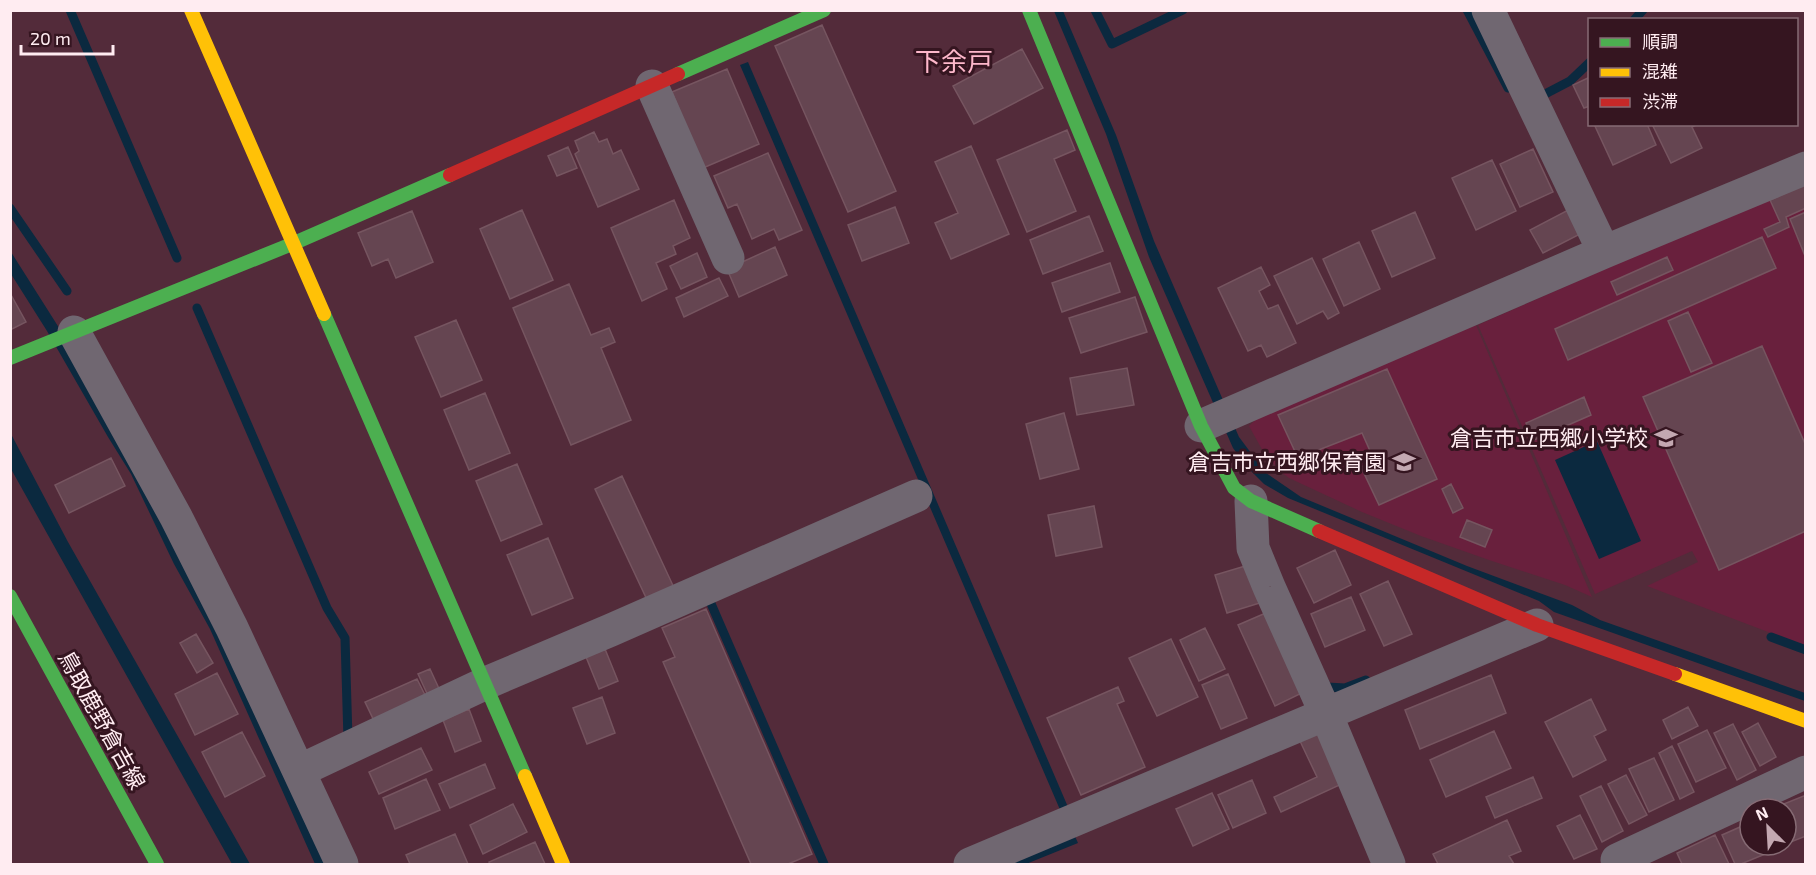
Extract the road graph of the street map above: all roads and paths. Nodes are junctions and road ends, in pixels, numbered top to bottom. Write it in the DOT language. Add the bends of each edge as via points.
graph roads {
  1 [pos="191,10"];
  2 [pos="824,10"];
  3 [pos="1029,10"];
  4 [pos="1488,10"];
  5 [pos="652,86"];
  6 [pos="1806,168"];
  7 [pos="292,244"];
  8 [pos="1604,252"];
  9 [pos="728,258"];
  10 [pos="74,332"];
  11 [pos="10,358"];
  12 [pos="1201,426"];
  13 [pos="916,496"];
  14 [pos="1251,501"];
  15 [pos="10,596"];
  16 [pos="1537,625"];
  17 [pos="486,683"];
  18 [pos="1326,714"];
  19 [pos="1806,721"];
  20 [pos="299,771"];
  21 [pos="1806,772"];
  22 [pos="1617,860"];
  23 [pos="157,864"];
  24 [pos="342,864"];
  25 [pos="563,864"];
  26 [pos="970,864"];
  27 [pos="1389,864"];
  1 -- 7 [label="street"];
  2 -- 5 [label="street"];
  3 -- 12 [label="street"];
  4 -- 8 [label="street"];
  5 -- 7 [label="street"];
  5 -- 9 [label="street"];
  6 -- 8 [label="street"];
  7 -- 10 [label="street"];
  7 -- 17 [label="street"];
  8 -- 12 [label="street"];
  10 -- 11 [label="street"];
  10 -- 20 [label="street" via="176,517"];
  12 -- 14 [label="street" via="1234,488"];
  13 -- 17 [label="street"];
  14 -- 16 [label="street"];
  14 -- 18 [label="street" via="1253,548"];
  15 -- 23 [label="street, 鳥取鹿野倉吉線"];
  16 -- 18 [label="street"];
  16 -- 19 [label="street"];
  17 -- 20 [label="street"];
  17 -- 25 [label="street"];
  18 -- 26 [label="street"];
  18 -- 27 [label="street"];
  20 -- 24 [label="street"];
  21 -- 22 [label="street"];
}
